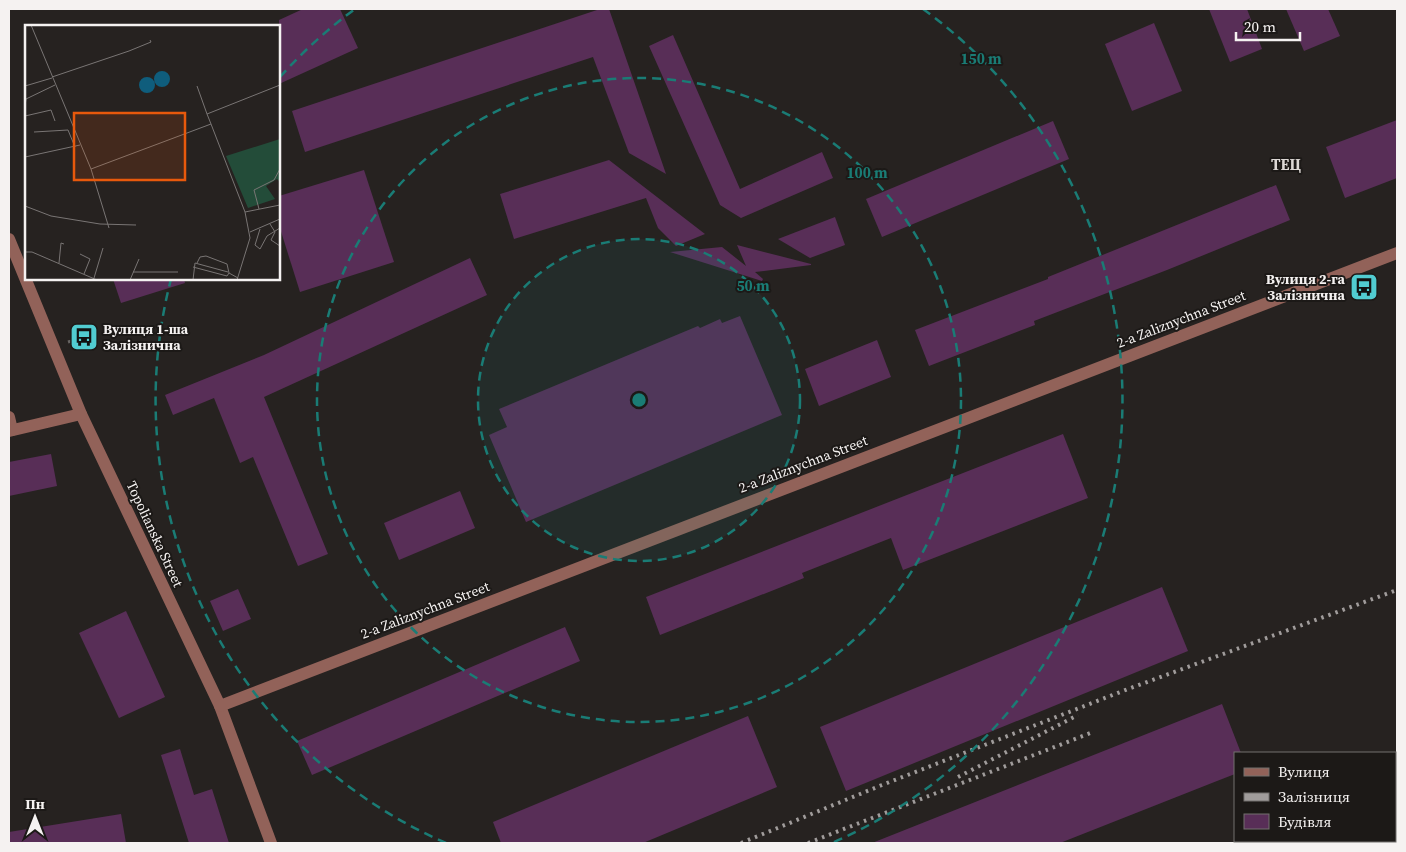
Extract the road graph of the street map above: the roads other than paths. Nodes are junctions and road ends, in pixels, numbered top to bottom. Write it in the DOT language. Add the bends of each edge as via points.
graph roads {
  1 [pos="9,239"];
  2 [pos="1397,252"];
  3 [pos="25,278"];
  4 [pos="26,280"];
  5 [pos="81,414"];
  6 [pos="10,426"];
  7 [pos="220,706"];
  8 [pos="271,843"];
  1 -- 3 [label="street, Topolianska Street"];
  2 -- 7 [label="street, 2-a Zaliznychna Street"];
  4 -- 5 [label="street, Topolianska Street"];
  5 -- 6 [label="street"];
  5 -- 7 [label="street, Topolianska Street"];
  7 -- 8 [label="street, Topolianska Street"];
}
